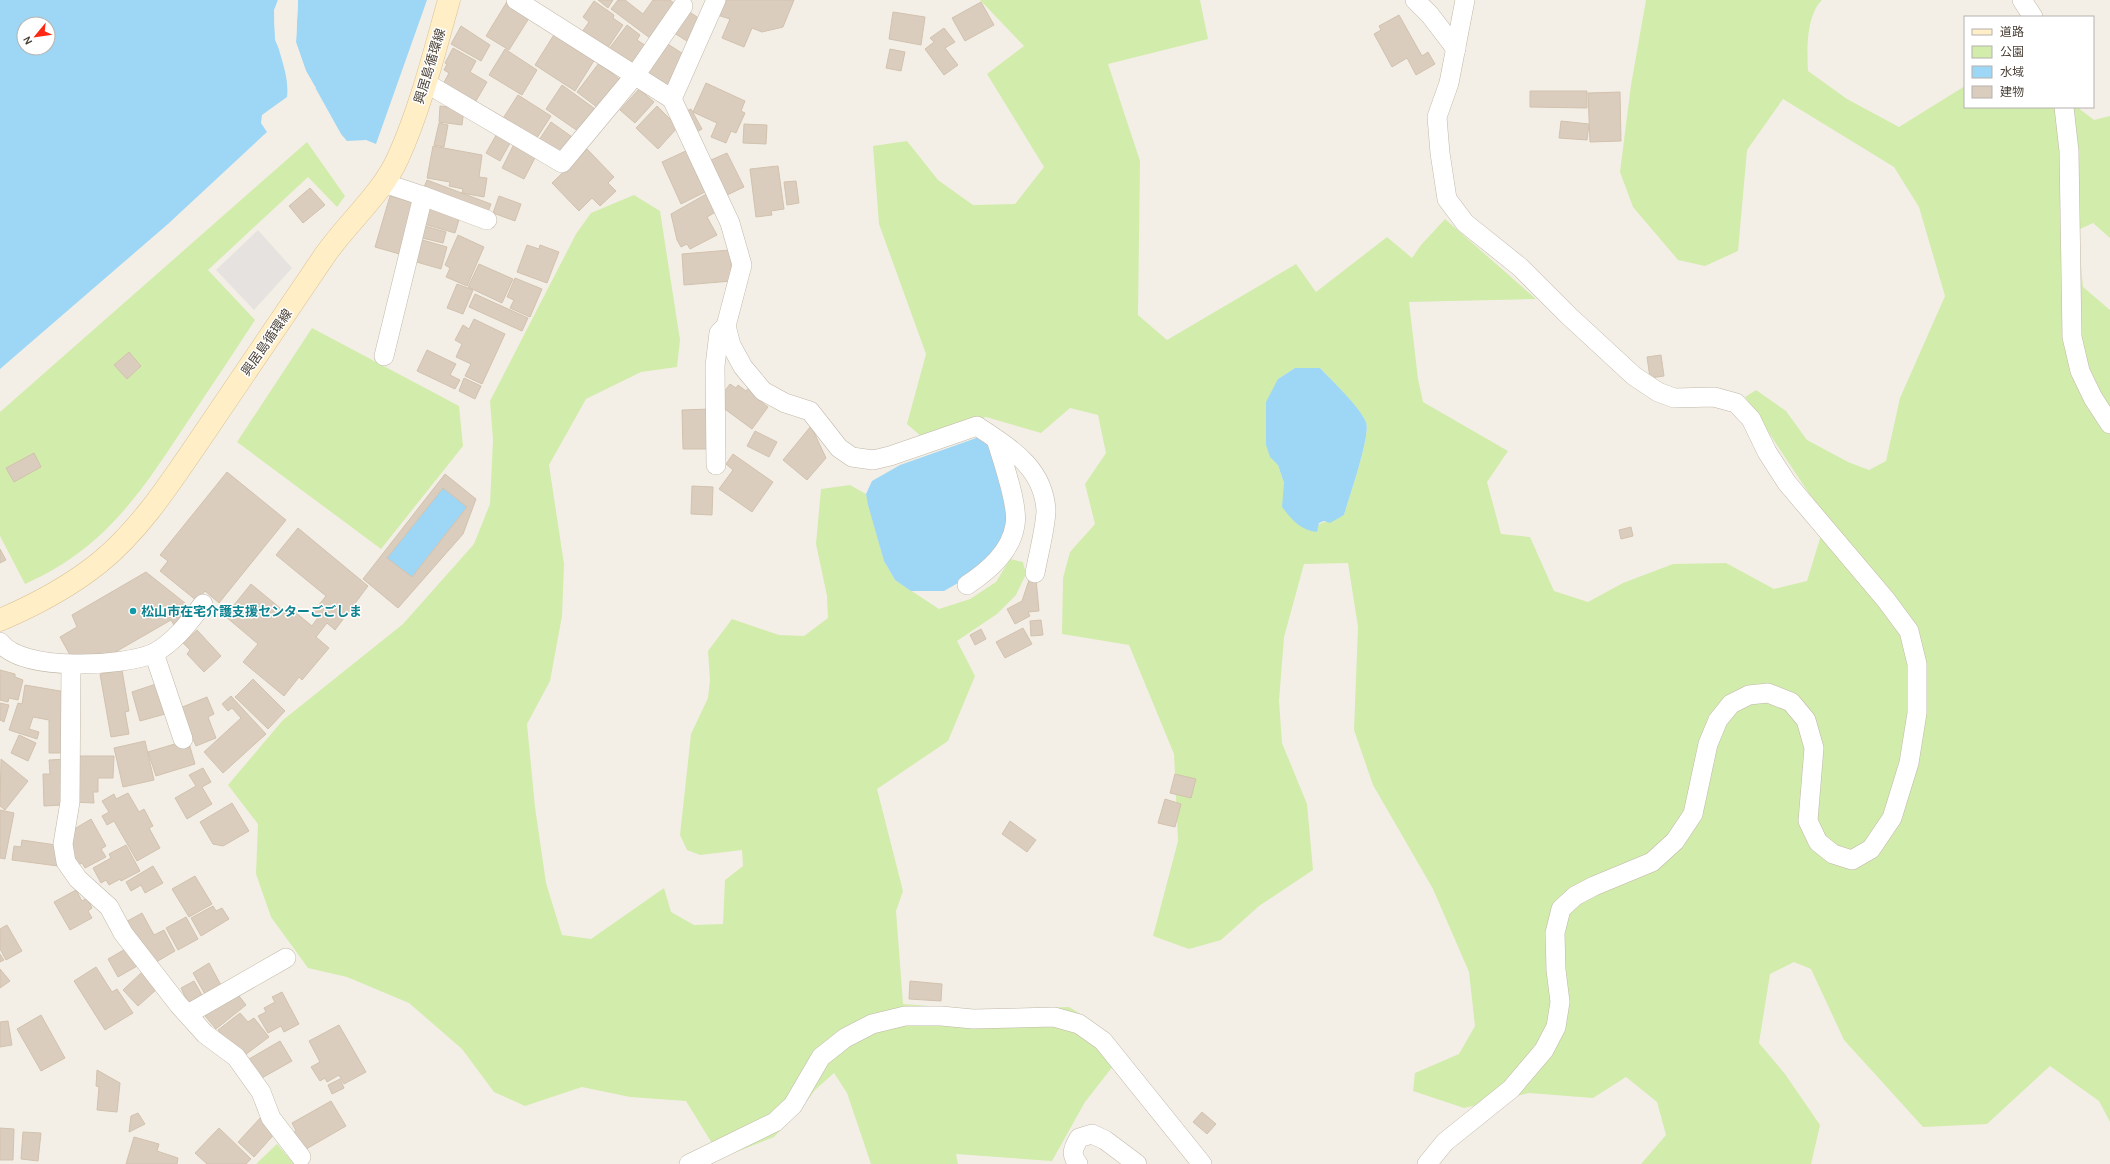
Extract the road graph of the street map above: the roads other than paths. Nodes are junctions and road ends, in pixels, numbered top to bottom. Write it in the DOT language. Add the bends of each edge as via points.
graph roads {
  1 [pos="449,0"];
  2 [pos="516,0"];
  3 [pos="716,0"];
  4 [pos="1414,0"];
  5 [pos="1465,0"];
  6 [pos="2022,0"];
  7 [pos="683,6"];
  8 [pos="2032,16"];
  9 [pos="1456,49"];
  10 [pos="636,74"];
  11 [pos="426,83"];
  12 [pos="672,99"];
  13 [pos="2064,108"];
  14 [pos="384,183"];
  15 [pos="423,196"];
  16 [pos="487,220"];
  17 [pos="726,326"];
  18 [pos="384,356"];
  19 [pos="2110,424"];
  20 [pos="996,439"];
  21 [pos="716,465"];
  22 [pos="1035,573"];
  23 [pos="967,585"];
  24 [pos="203,604"];
  25 [pos="0,620"];
  26 [pos="0,642"];
  27 [pos="154,653"];
  28 [pos="72,665"];
  29 [pos="183,739"];
  30 [pos="286,958"];
  31 [pos="188,1014"];
  32 [pos="300,1157"];
  33 [pos="689,1164"];
  34 [pos="1078,1164"];
  35 [pos="1137,1164"];
  36 [pos="1202,1164"];
  37 [pos="1427,1164"];
  1 -- 11 [label="main road, 興居島循環線"];
  2 -- 10 [label="street"];
  3 -- 12 [label="street"];
  4 -- 9 [label="street" via="1430,15"];
  5 -- 9 [label="street"];
  6 -- 8 [label="street"];
  7 -- 10 [label="street"];
  9 -- 37 [label="street" via="1449,83 1437,117 1447,199 1465,223 1520,267 1634,376 1658,392 1674,398 1714,397 1736,403 1751,419 1767,452 1787,483 1909,631 1917,664 1917,713 1909,763 1892,818 1871,849 1852,860 1833,854 1818,842 1808,821 1814,748 1806,720 1791,702 1768,693 1749,695 1731,704 1718,720 1708,744 1693,814 1675,841 1652,862 1594,886 1575,896 1561,909 1555,933 1560,1002 1556,1027 1544,1050 1511,1089 1445,1142"];
  10 -- 11 [label="street" via="562,163"];
  10 -- 12 [label="street"];
  11 -- 14 [label="main road, 興居島循環線" via="397,159"];
  12 -- 17 [label="street" via="737,241 742,265"];
  13 -- 19 [label="street" via="2069,151 2072,337 2080,371"];
  14 -- 15 [label="street"];
  14 -- 25 [label="main road, 興居島循環線" via="326,253 158,499 119,545 66,587 25,610"];
  15 -- 16 [label="street"];
  15 -- 18 [label="street"];
  17 -- 20 [label="street" via="731,345 740,362 762,391 784,403 810,411 839,448 852,457 873,460 890,456 976,426"];
  17 -- 21 [label="street" via="720,333 715,366"];
  20 -- 22 [label="street" via="1026,462 1039,479 1046,511"];
  20 -- 23 [label="street" via="1012,494 1016,525 1006,549 987,572"];
  24 -- 27 [label="street" via="176,637"];
  26 -- 28 [label="street" via="4,648 28,659"];
  27 -- 28 [label="street" via="119,662"];
  27 -- 29 [label="street"];
  28 -- 31 [label="street" via="70,802 63,844 66,862 78,879 109,907 123,933"];
  30 -- 31 [label="street"];
  31 -- 32 [label="street" via="205,1034 236,1057 261,1092 272,1118"];
  33 -- 36 [label="street" via="775,1122 793,1105 821,1057 845,1038 872,1024 904,1016 941,1016 973,1019 1054,1017 1079,1024 1103,1041"];
  34 -- 35 [label="street" via="1072,1150 1079,1138 1092,1134 1105,1140"];
}
